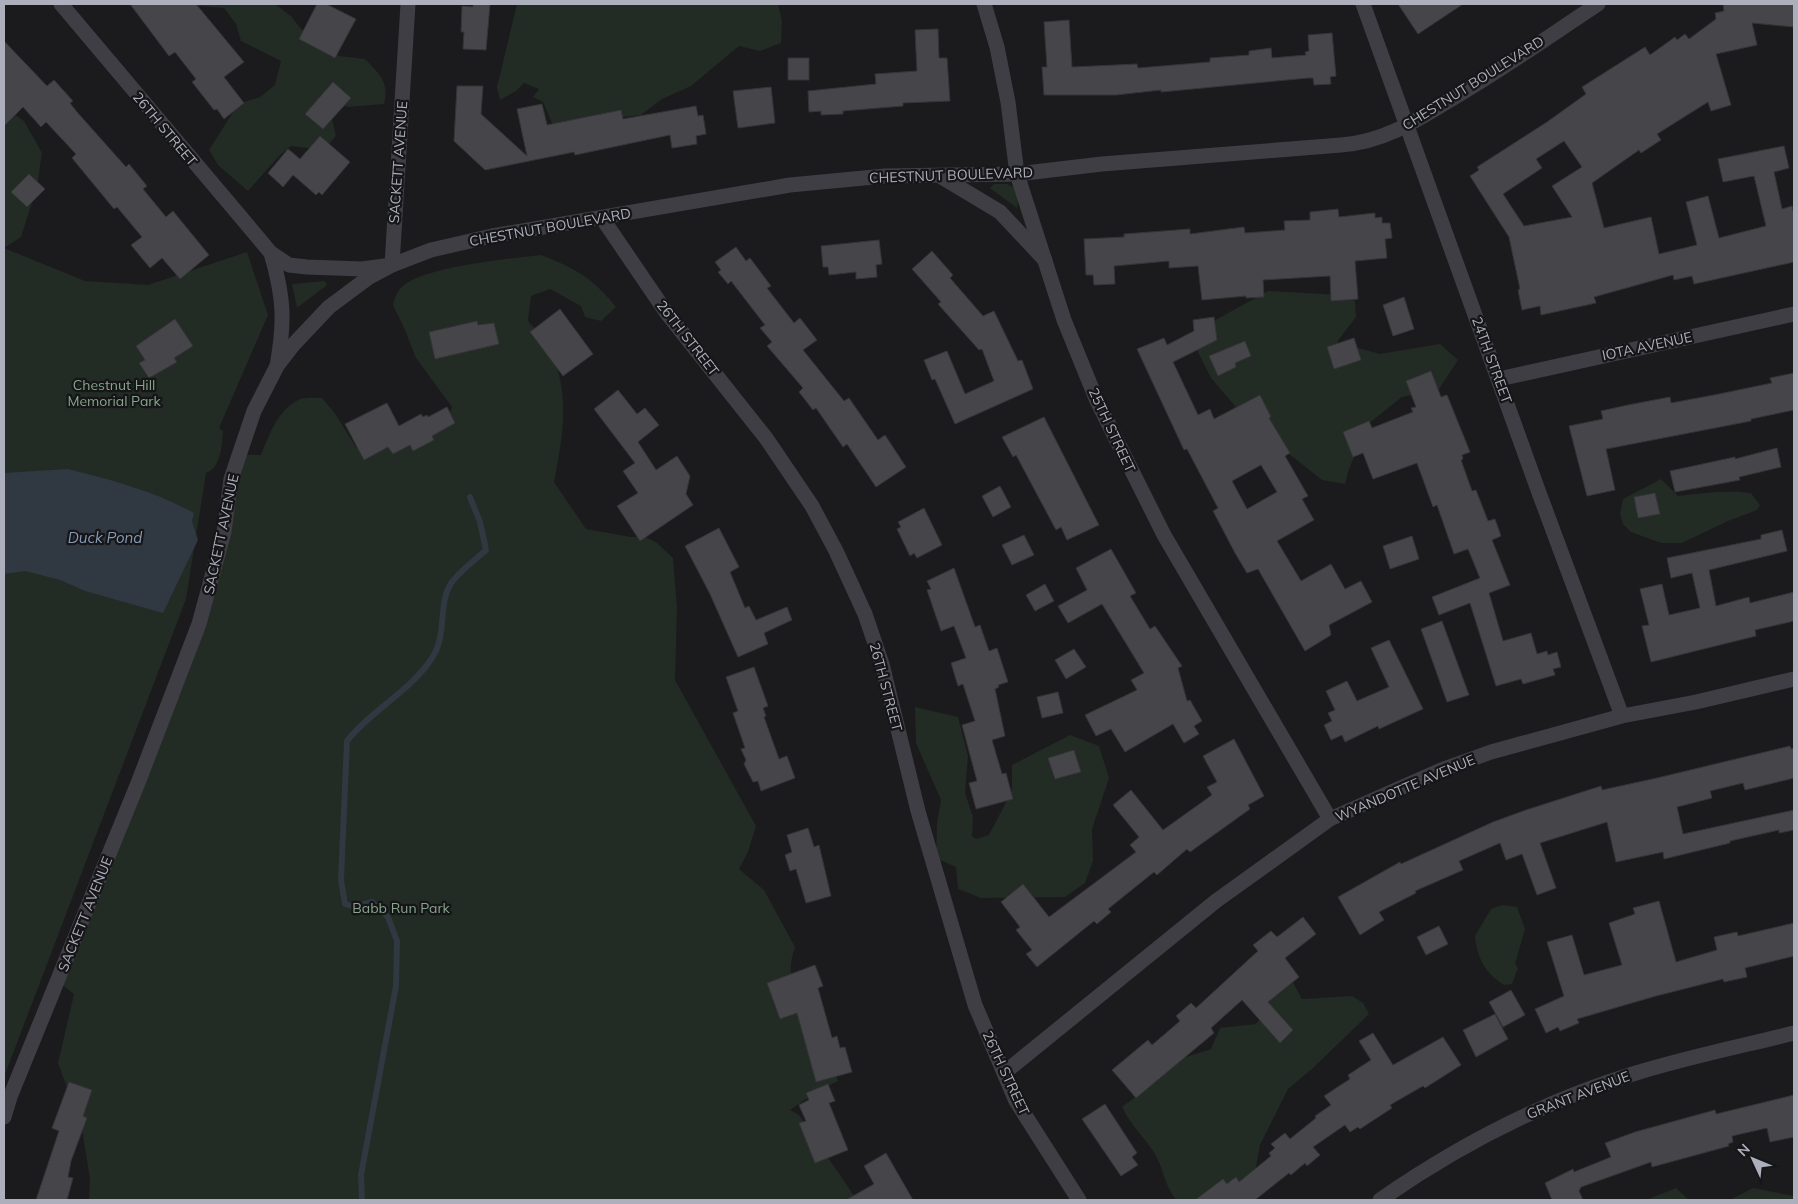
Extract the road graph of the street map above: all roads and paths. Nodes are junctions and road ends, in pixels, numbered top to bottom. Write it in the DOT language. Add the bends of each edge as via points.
graph roads {
  1 [pos="61,4"];
  2 [pos="408,4"];
  3 [pos="984,4"];
  4 [pos="1364,4"];
  5 [pos="1598,4"];
  6 [pos="1409,126"];
  7 [pos="1017,174"];
  8 [pos="938,175"];
  9 [pos="602,218"];
  10 [pos="271,253"];
  11 [pos="1045,260"];
  12 [pos="392,265"];
  13 [pos="1794,314"];
  14 [pos="277,366"];
  15 [pos="1500,379"];
  16 [pos="1794,679"];
  17 [pos="1622,716"];
  18 [pos="1330,819"];
  19 [pos="1794,1033"];
  20 [pos="1004,1073"];
  21 [pos="4,1117"];
  22 [pos="1079,1200"];
  23 [pos="1380,1200"];
  1 -- 10 [label="street, 26TH STREET"];
  2 -- 12 [label="street, SACKETT AVENUE"];
  3 -- 7 [label="street, 25TH STREET" via="1008,102"];
  4 -- 6 [label="street, 24TH STREET"];
  5 -- 6 [label="street, CHESTNUT BOULEVARD"];
  6 -- 7 [label="street, CHESTNUT BOULEVARD" via="1354,144"];
  6 -- 15 [label="street, 24TH STREET"];
  7 -- 8 [label="street, CHESTNUT BOULEVARD"];
  7 -- 11 [label="street, 25TH STREET"];
  8 -- 9 [label="street, CHESTNUT BOULEVARD" via="885,176 790,185"];
  8 -- 11 [label="street" via="1000,212"];
  9 -- 12 [label="street, CHESTNUT BOULEVARD" via="492,236 432,250"];
  9 -- 20 [label="street, 26TH STREET" via="666,312 766,438 812,506 836,551 882,664 918,811 958,953 975,1005"];
  10 -- 12 [label="street, 26TH STREET" via="290,265 307,267 362,269"];
  10 -- 14 [label="street, 26TH STREET" via="280,283 283,311"];
  11 -- 18 [label="street, 25TH STREET" via="1064,320 1097,401 1141,494"];
  12 -- 14 [label="street, SACKETT AVENUE" via="329,307"];
  13 -- 15 [label="street, IOTA AVENUE"];
  14 -- 21 [label="street, SACKETT AVENUE" via="241,444 231,480 224,532 199,624"];
  15 -- 17 [label="street, 24TH STREET"];
  16 -- 17 [label="street, WYANDOTTE AVENUE"];
  17 -- 18 [label="street, WYANDOTTE AVENUE" via="1491,752 1441,770"];
  18 -- 20 [label="street, WYANDOTTE AVENUE" via="1216,901"];
  19 -- 23 [label="street, GRANT AVENUE" via="1655,1067 1566,1097 1459,1149"];
  20 -- 22 [label="street, 26TH STREET" via="1016,1101"];
}
